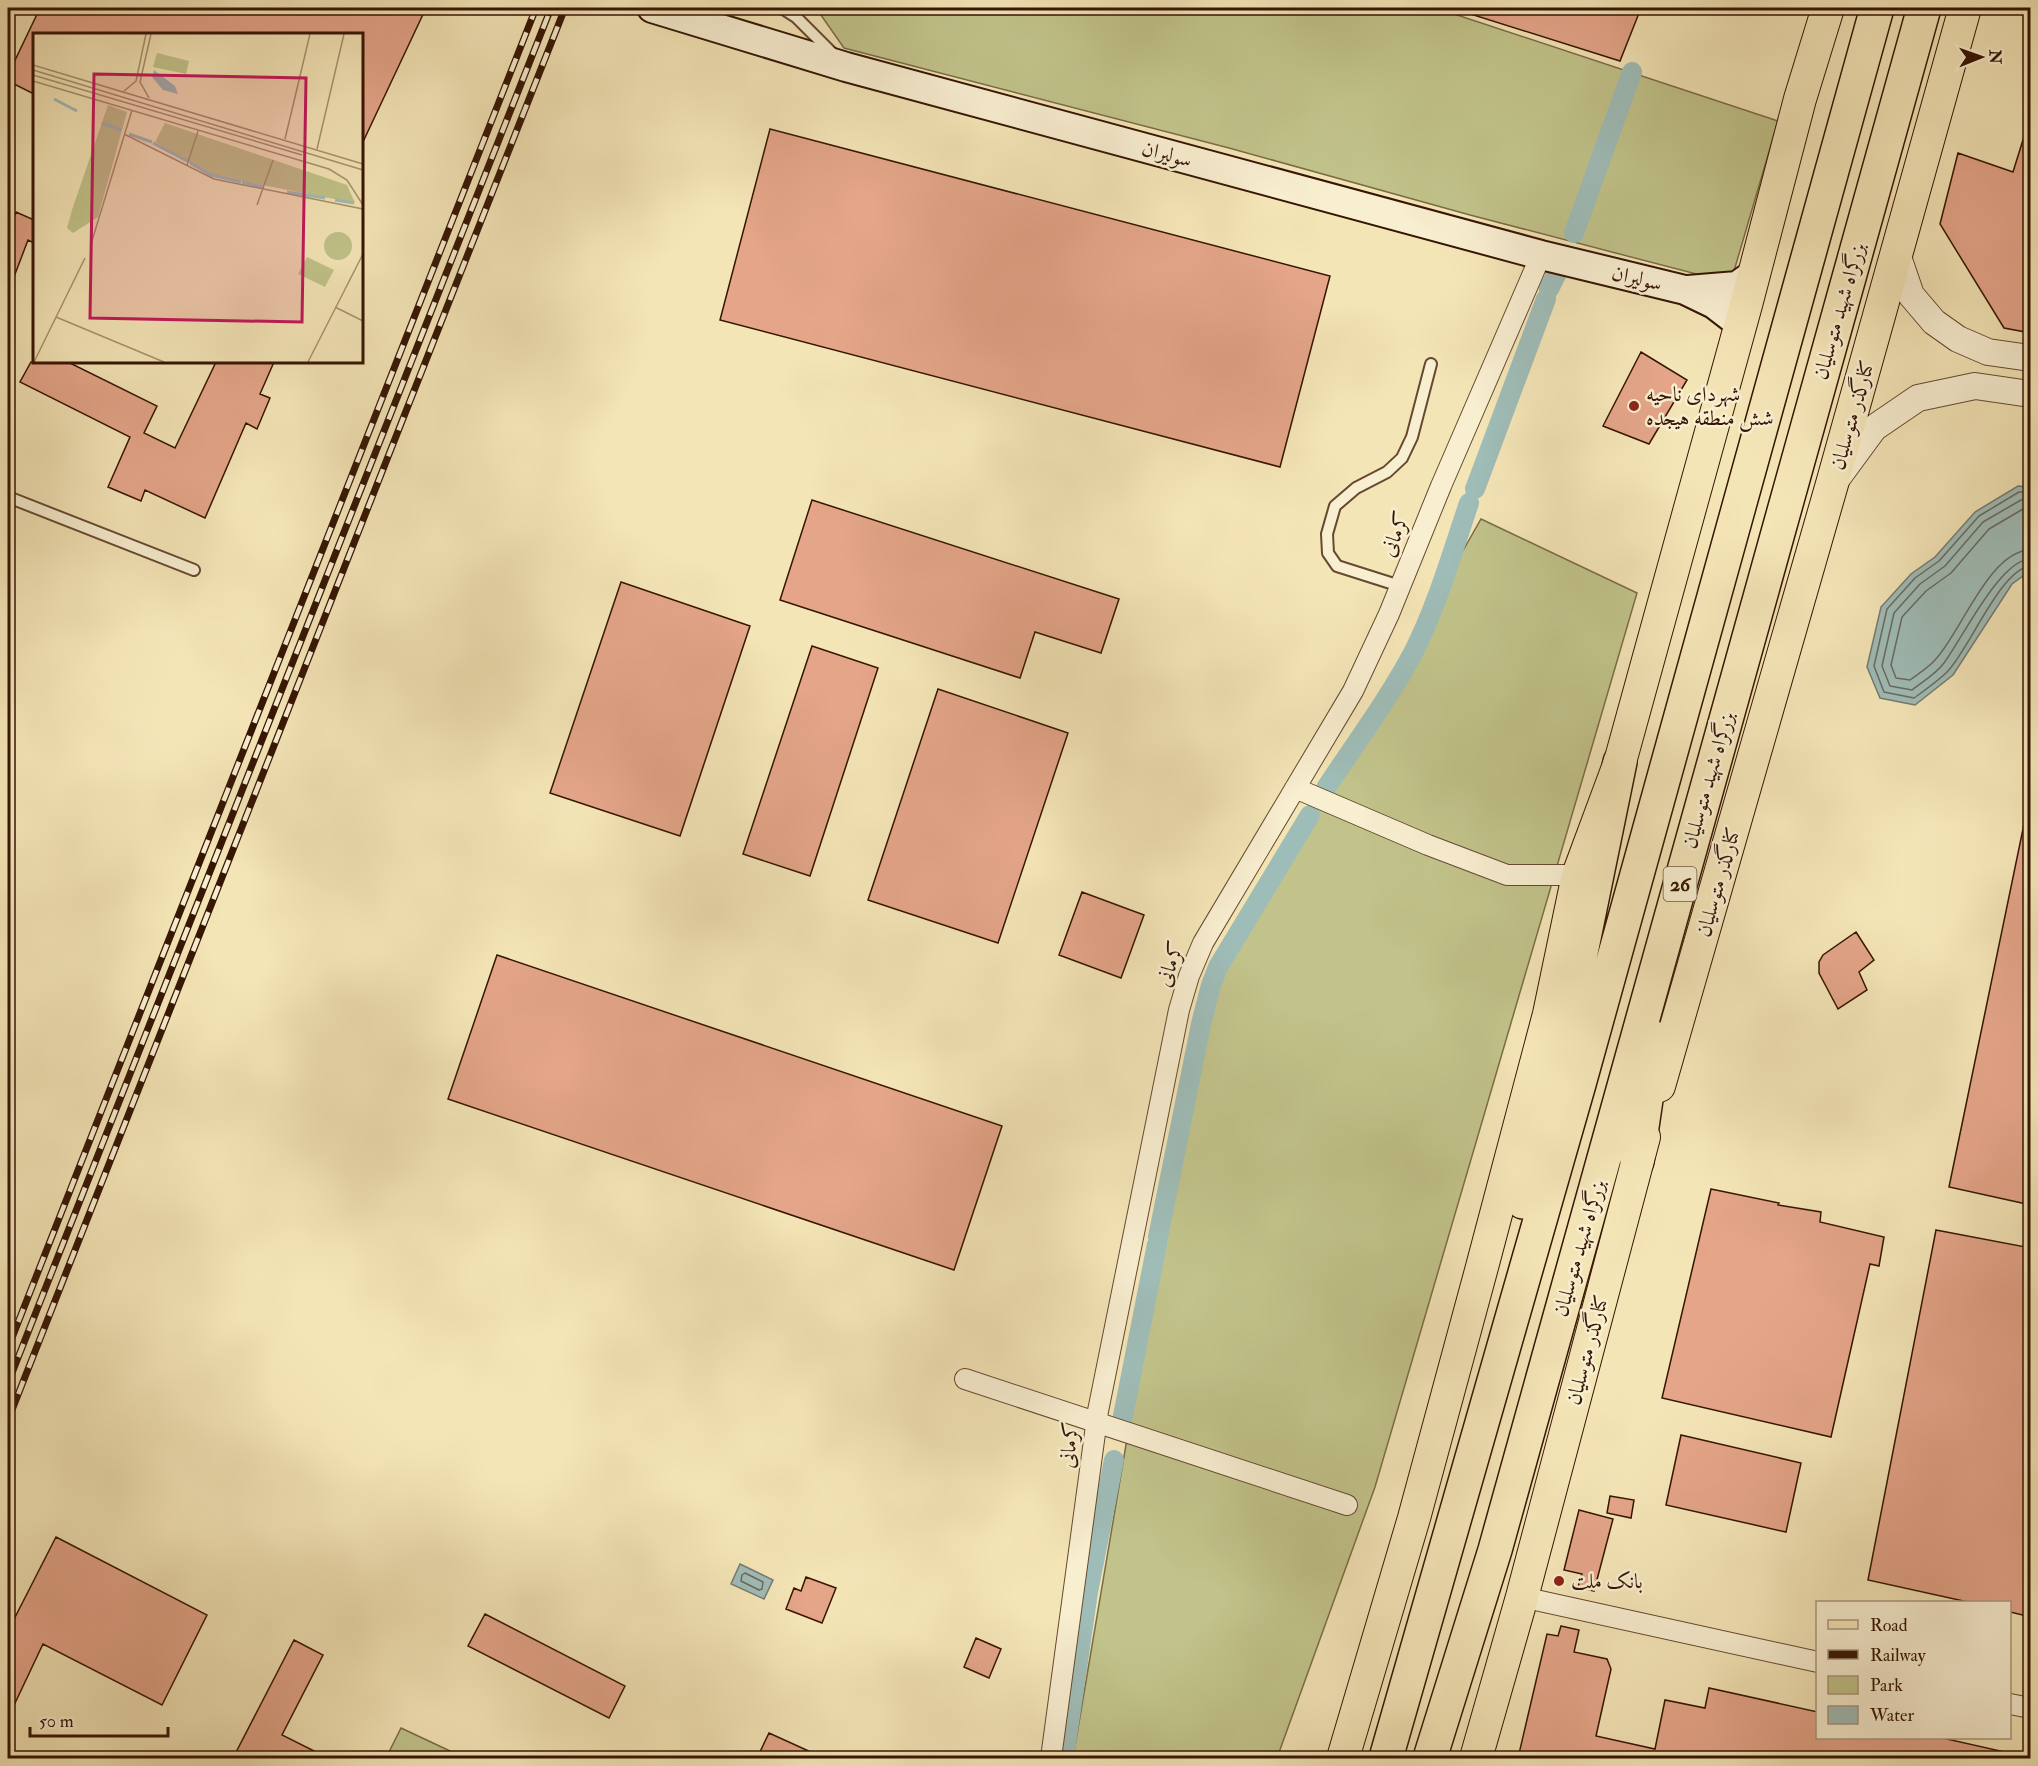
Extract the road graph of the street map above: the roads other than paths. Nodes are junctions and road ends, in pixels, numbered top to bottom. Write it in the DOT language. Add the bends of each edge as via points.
graph roads {
  1 [pos="652,8"];
  2 [pos="782,8"];
  3 [pos="1828,8"];
  4 [pos="1878,8"];
  5 [pos="1924,8"];
  6 [pos="1965,8"];
  7 [pos="846,67"];
  8 [pos="1897,254"];
  9 [pos="1541,255"];
  10 [pos="1754,274"];
  11 [pos="1685,290"];
  12 [pos="1740,324"];
  13 [pos="2031,358"];
  14 [pos="1431,364"];
  15 [pos="2031,394"];
  16 [pos="1832,484"];
  17 [pos="8,497"];
  18 [pos="194,570"];
  19 [pos="1400,586"];
  20 [pos="1620,762"];
  21 [pos="1295,788"];
  22 [pos="1578,875"];
  23 [pos="1676,898"];
  24 [pos="1637,1161"];
  25 [pos="1502,1350"];
  26 [pos="966,1379"];
  27 [pos="1096,1423"];
  28 [pos="1347,1505"];
  29 [pos="1522,1597"];
  30 [pos="1816,1662"];
  31 [pos="2011,1704"];
  32 [pos="2031,1708"];
  33 [pos="1051,1758"];
  34 [pos="1343,1758"];
  35 [pos="1386,1758"];
  36 [pos="1430,1758"];
  37 [pos="1476,1758"];
  1 -- 7 [label="main road, سولیران"];
  2 -- 7 [label="lane"];
  3 -- 10 [label="main road"];
  4 -- 25 [label="highway, بزرگراه شهید متوسلیان / 26"];
  5 -- 23 [label="highway, بزرگراه شهید متوسلیان / 26"];
  6 -- 8 [label="main road, کنارگذر متوسلیان"];
  7 -- 9 [label="main road, سولیران"];
  8 -- 13 [label="street" via="1911,295 1934,322 1958,339 1988,352"];
  8 -- 16 [label="main road, کنارگذر متوسلیان"];
  9 -- 11 [label="main road, سولیران"];
  9 -- 19 [label="street, کرمانی"];
  10 -- 11 [label="main road" via="1737,285"];
  10 -- 12 [label="main road"];
  11 -- 12 [label="main road" via="1714,304"];
  12 -- 20 [label="main road"];
  14 -- 19 [label="lane" via="1412,437 1402,458 1335,506 1327,534 1329,554 1337,566"];
  15 -- 16 [label="street" via="1975,386 1918,398 1874,428"];
  16 -- 24 [label="main road, کنارگذر متوسلیان"];
  17 -- 18 [label="lane"];
  19 -- 21 [label="street, کرمانی" via="1353,691"];
  20 -- 22 [label="main road"];
  20 -- 25 [label="highway" via="1574,987 1514,1238"];
  21 -- 22 [label="street" via="1507,875"];
  21 -- 27 [label="street, کرمانی" via="1203,944 1189,976 1176,1022"];
  22 -- 34 [label="main road" via="1549,1014 1482,1267"];
  23 -- 24 [label="highway"];
  23 -- 36 [label="highway, بزرگراه شهید متوسلیان / 26" via="1495,1550"];
  24 -- 29 [label="main road, کنارگذر متوسلیان"];
  25 -- 35 [label="highway, بزرگراه شهید متوسلیان / 26"];
  26 -- 27 [label="street"];
  27 -- 28 [label="street"];
  27 -- 33 [label="street, کرمانی"];
  29 -- 30 [label="street"];
  29 -- 37 [label="main road, کنارگذر متوسلیان"];
  31 -- 32 [label="street"];
}
